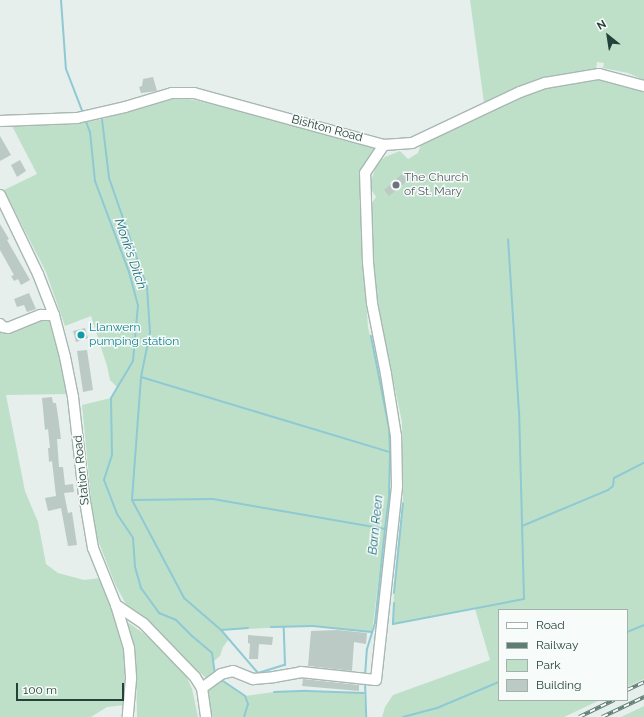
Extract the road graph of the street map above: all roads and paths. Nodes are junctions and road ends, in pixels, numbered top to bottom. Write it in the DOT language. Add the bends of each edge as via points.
graph roads {
  1 [pos="644,86"];
  2 [pos="0,121"];
  3 [pos="384,145"];
  4 [pos="0,195"];
  5 [pos="54,314"];
  6 [pos="0,324"];
  7 [pos="116,605"];
  8 [pos="202,688"];
  9 [pos="128,717"];
  10 [pos="206,717"];
  1 -- 3 [label="street, Bishton Road" via="599,74 545,83 520,92 412,143"];
  2 -- 3 [label="street, Bishton Road" via="77,118 172,94 194,93"];
  3 -- 8 [label="street" via="365,174 372,304 396,436 397,486 376,680 301,672 253,679 233,672 217,677"];
  4 -- 5 [label="street, Station Road"];
  5 -- 6 [label="street" via="41,315 8,328"];
  5 -- 7 [label="street, Station Road" via="73,397 93,548"];
  7 -- 8 [label="street" via="143,623 195,677"];
  7 -- 9 [label="street, Station Road" via="129,648 131,679"];
  8 -- 10 [label="street"];
}
